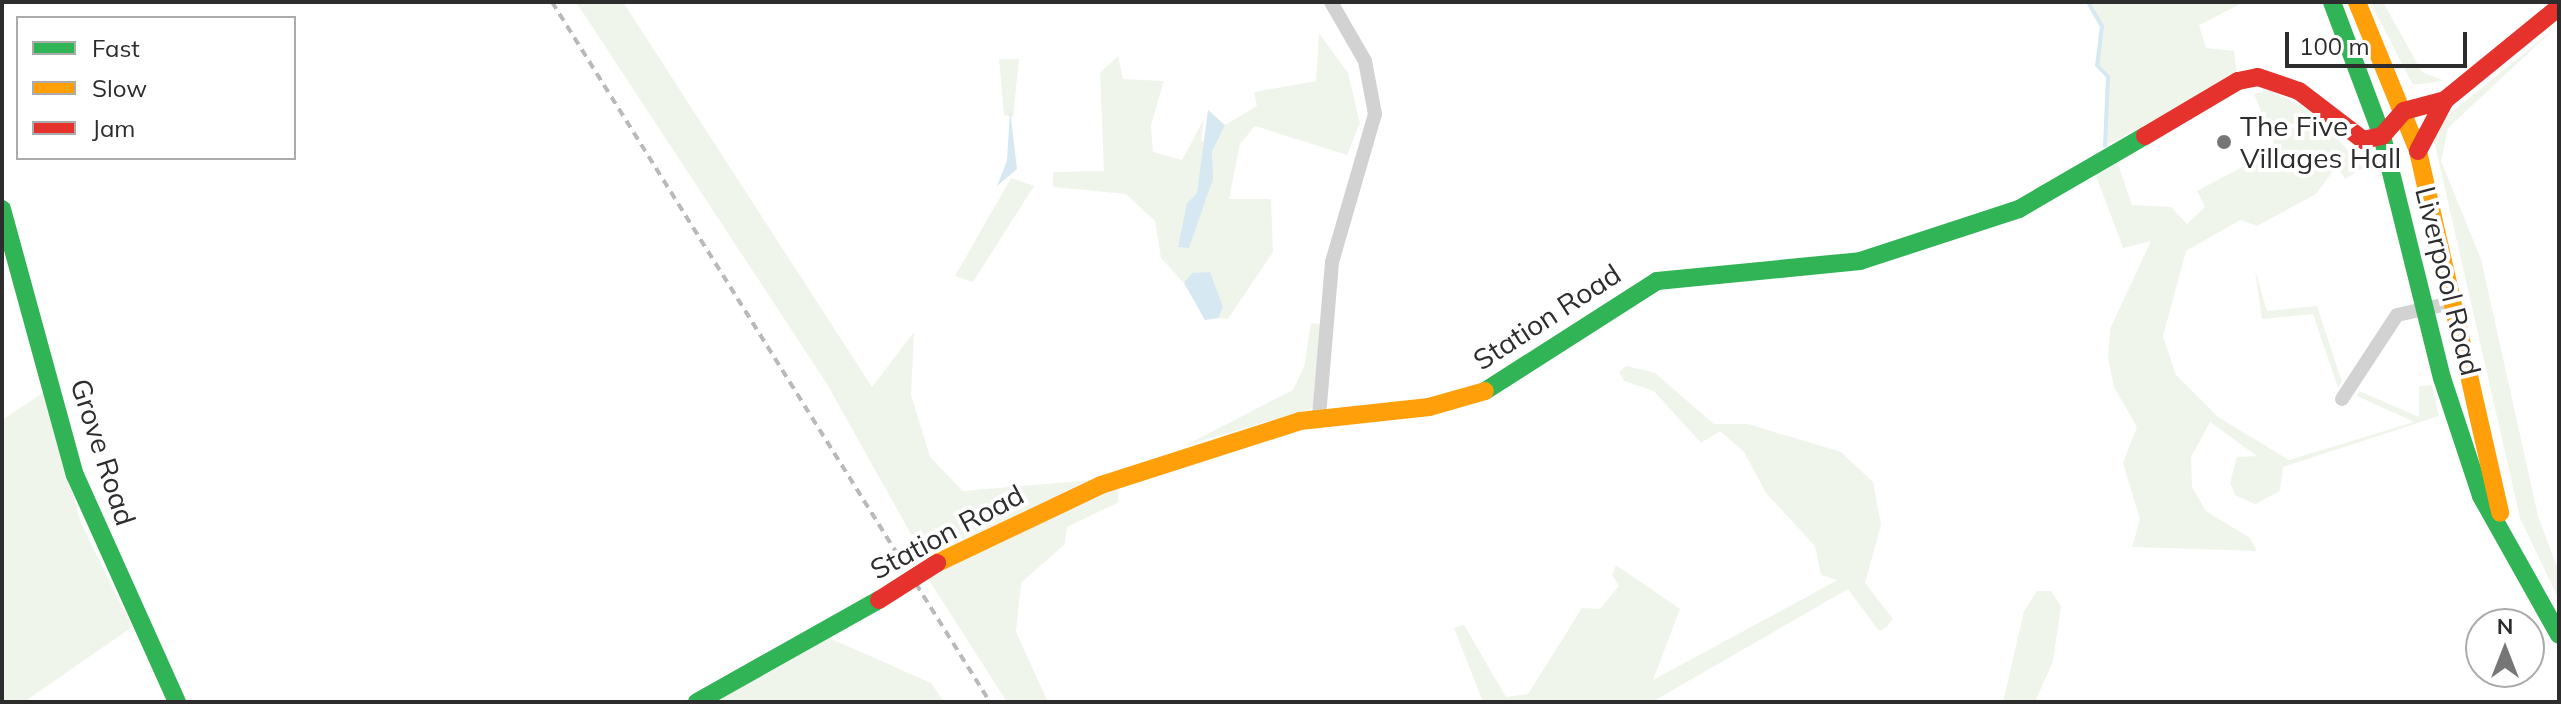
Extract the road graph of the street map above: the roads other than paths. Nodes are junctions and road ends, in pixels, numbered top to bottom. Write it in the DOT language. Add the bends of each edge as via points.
graph roads {
  1 [pos="1331,2"];
  2 [pos="2332,2"];
  3 [pos="2357,2"];
  4 [pos="2559,7"];
  5 [pos="2445,100"];
  6 [pos="2373,109"];
  7 [pos="2404,111"];
  8 [pos="2338,126"];
  9 [pos="2382,136"];
  10 [pos="2418,151"];
  11 [pos="2,209"];
  12 [pos="2451,303"];
  13 [pos="2425,307"];
  14 [pos="2342,399"];
  15 [pos="1319,417"];
  16 [pos="2502,524"];
  17 [pos="2559,635"];
  18 [pos="177,702"];
  19 [pos="697,702"];
  1 -- 15 [label="street" via="1365,61 1375,114 1332,262"];
  2 -- 6 [label="main road, Liverpool Road"];
  3 -- 7 [label="main road, Liverpool Road"];
  4 -- 5 [label="main road"];
  5 -- 7 [label="main road"];
  5 -- 10 [label="main road"];
  6 -- 8 [label="main road" via="2356,125"];
  6 -- 9 [label="main road, Liverpool Road"];
  7 -- 9 [label="main road"];
  7 -- 10 [label="main road, Liverpool Road"];
  8 -- 9 [label="main road, Station Road" via="2353,138"];
  8 -- 15 [label="main road, Station Road" via="2299,91 2258,77 2238,81 2019,209 1860,261 1657,281 1482,393 1429,407"];
  9 -- 13 [label="main road, Liverpool Road"];
  10 -- 12 [label="main road, Liverpool Road"];
  11 -- 18 [label="main road, Grove Road" via="75,475"];
  12 -- 13 [label="street"];
  12 -- 16 [label="main road, Liverpool Road"];
  13 -- 14 [label="street" via="2397,315"];
  13 -- 16 [label="main road, Liverpool Road" via="2481,496"];
  15 -- 19 [label="main road, Station Road, bridge" via="1101,485 937,563"];
  16 -- 17 [label="main road, Liverpool Road"];
}
